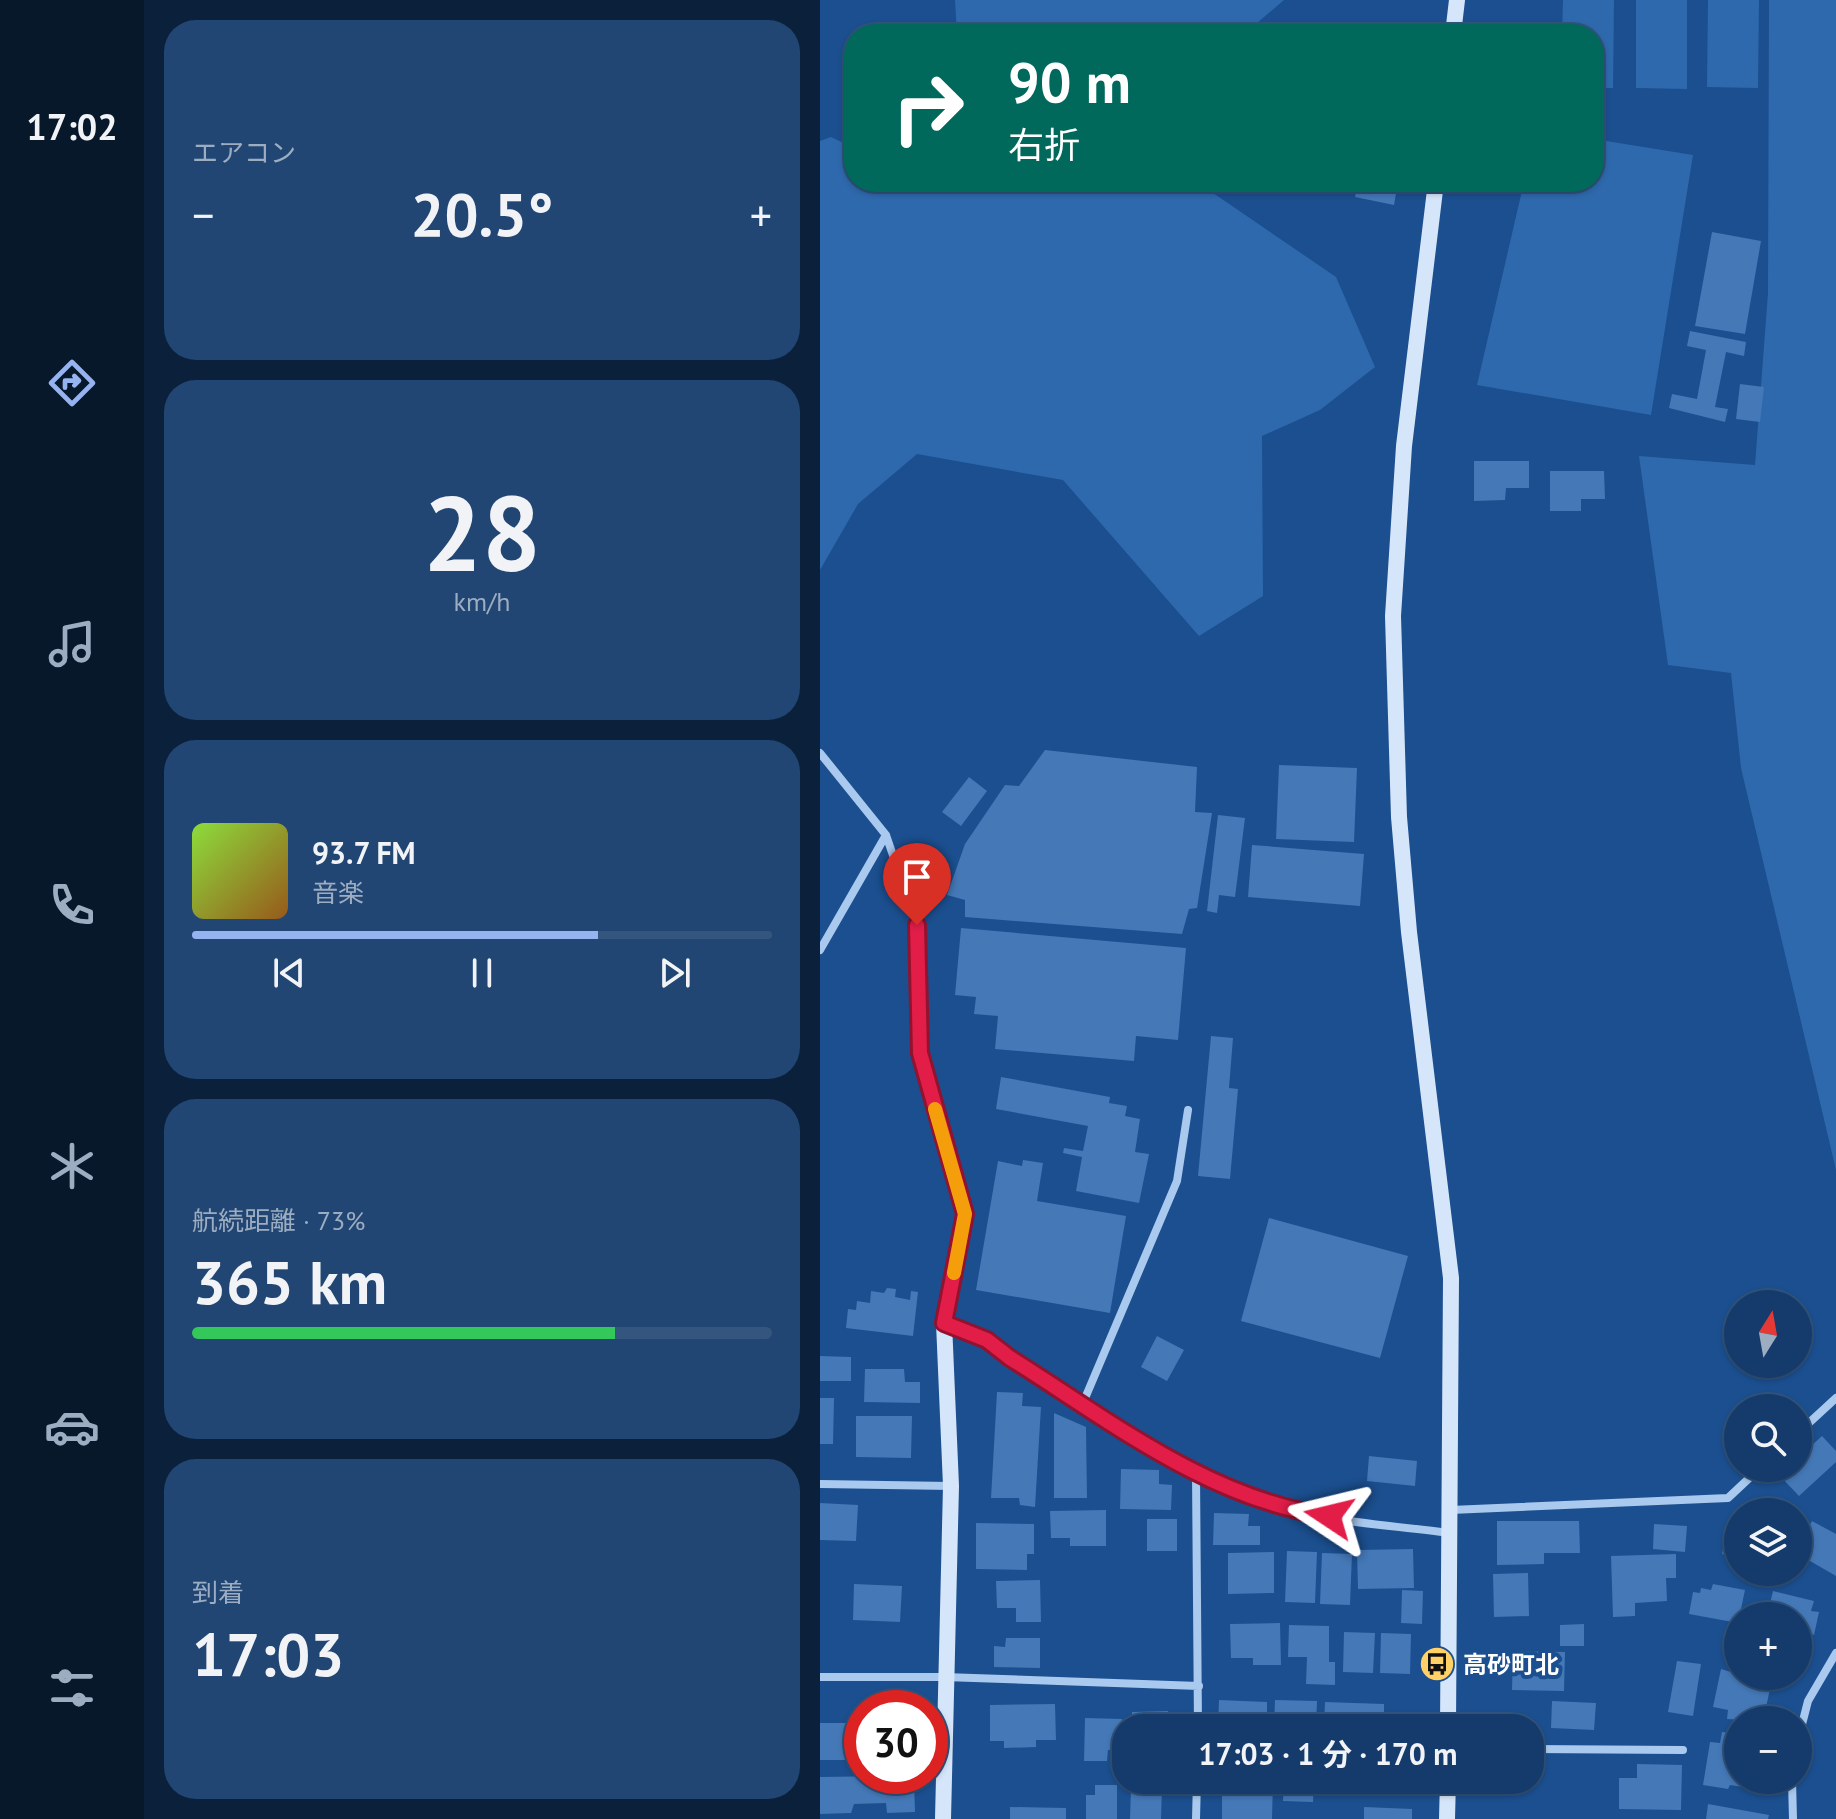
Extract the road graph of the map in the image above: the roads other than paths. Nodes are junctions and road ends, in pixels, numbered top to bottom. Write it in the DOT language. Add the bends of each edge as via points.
graph roads {
  1 [pos="1457,0"];
  2 [pos="1454,24"];
  3 [pos="1435,192"];
  4 [pos="820,753"];
  5 [pos="886,835"];
  6 [pos="820,950"];
  7 [pos="1188,1110"];
  8 [pos="944,1323"];
  9 [pos="1836,1398"];
  10 [pos="1083,1403"];
  11 [pos="1812,1420"];
  12 [pos="1196,1473"];
  13 [pos="1745,1482"];
  14 [pos="820,1484"];
  15 [pos="951,1486"];
  16 [pos="1451,1510"];
  17 [pos="1452,1533"];
  18 [pos="1836,1653"];
  19 [pos="820,1677"];
  20 [pos="944,1677"];
  21 [pos="1199,1686"];
  22 [pos="1807,1706"];
  23 [pos="1198,1714"];
  24 [pos="1448,1714"];
  25 [pos="1544,1749"];
  26 [pos="1683,1750"];
  27 [pos="1197,1794"];
  28 [pos="1448,1794"];
  29 [pos="1792,1794"];
  30 [pos="943,1819"];
  31 [pos="1196,1819"];
  32 [pos="1447,1819"];
  33 [pos="1793,1819"];
  1 -- 2 [label="street"];
  3 -- 16 [label="street" via="1404,446 1393,616 1406,903 1451,1278"];
  4 -- 5 [label="street"];
  5 -- 6 [label="street"];
  5 -- 8 [label="street" via="919,931 920,1053 965,1214"];
  7 -- 10 [label="street" via="1177,1181"];
  8 -- 10 [label="street" via="987,1340"];
  8 -- 15 [label="street"];
  9 -- 11 [label="street"];
  10 -- 12 [label="street"];
  12 -- 17 [label="street" via="1252,1499 1298,1512"];
  12 -- 21 [label="street"];
  13 -- 16 [label="street" via="1728,1498"];
  14 -- 15 [label="street"];
  15 -- 20 [label="street"];
  16 -- 17 [label="street"];
  17 -- 24 [label="street"];
  18 -- 22 [label="street"];
  19 -- 20 [label="street"];
  20 -- 21 [label="street"];
  20 -- 30 [label="street"];
  21 -- 23 [label="street"];
  25 -- 26 [label="street"];
  27 -- 31 [label="street"];
  28 -- 32 [label="street"];
  29 -- 33 [label="street"];
}
